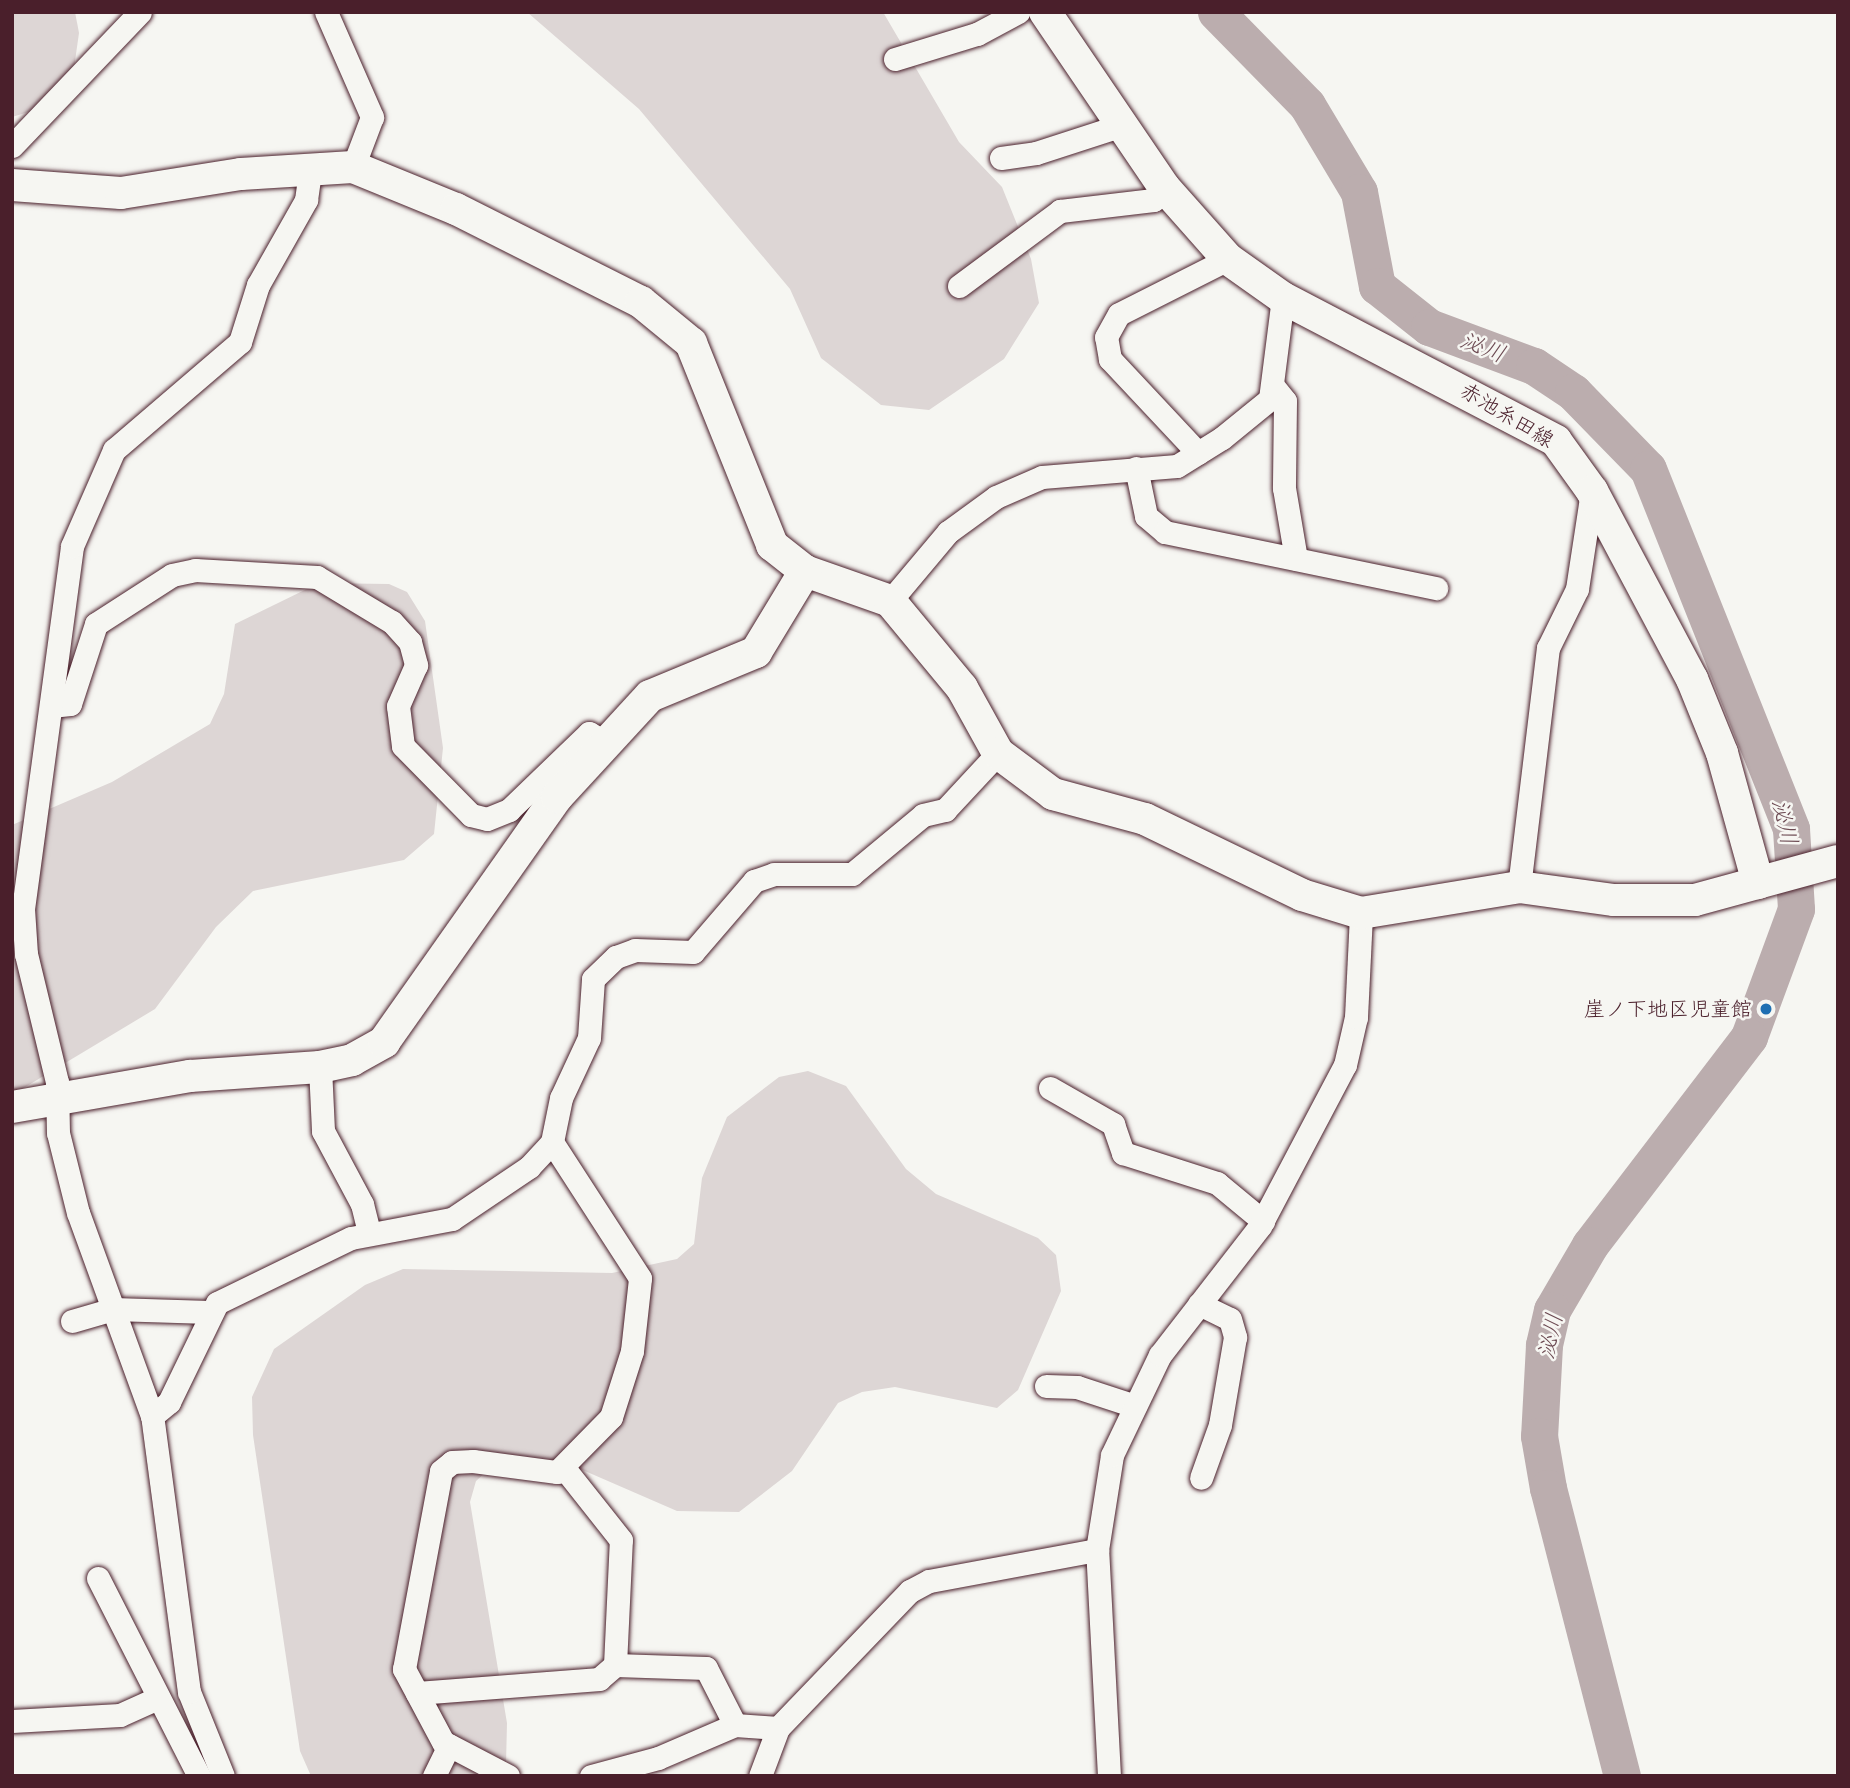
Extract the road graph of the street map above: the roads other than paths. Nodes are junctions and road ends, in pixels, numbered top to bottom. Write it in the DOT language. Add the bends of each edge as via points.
graph roads {
  1 [pos="140,12"];
  2 [pos="326,12"];
  3 [pos="1017,12"];
  4 [pos="1045,12"];
  5 [pos="895,59"];
  6 [pos="1122,125"];
  7 [pos="12,146"];
  8 [pos="1001,158"];
  9 [pos="353,167"];
  10 [pos="310,170"];
  11 [pos="12,185"];
  12 [pos="1167,191"];
  13 [pos="1228,259"];
  14 [pos="960,286"];
  15 [pos="1283,298"];
  16 [pos="1273,386"];
  17 [pos="1198,453"];
  18 [pos="1136,468"];
  19 [pos="1592,491"];
  20 [pos="1296,559"];
  21 [pos="805,571"];
  22 [pos="1436,588"];
  23 [pos="890,601"];
  24 [pos="51,706"];
  25 [pos="606,743"];
  26 [pos="998,753"];
  27 [pos="23,809"];
  28 [pos="1838,861"];
  29 [pos="1764,882"];
  30 [pos="1520,887"];
  31 [pos="1361,913"];
  32 [pos="320,1067"];
  33 [pos="1050,1088"];
  34 [pos="55,1101"];
  35 [pos="12,1108"];
  36 [pos="552,1142"];
  37 [pos="1263,1221"];
  38 [pos="369,1233"];
  39 [pos="1199,1304"];
  40 [pos="113,1309"];
  41 [pos="209,1312"];
  42 [pos="72,1321"];
  43 [pos="1046,1386"];
  44 [pos="1135,1406"];
  45 [pos="152,1416"];
  46 [pos="564,1468"];
  47 [pos="1201,1478"];
  48 [pos="1097,1550"];
  49 [pos="98,1578"];
  50 [pos="615,1665"];
  51 [pos="417,1693"];
  52 [pos="158,1698"];
  53 [pos="12,1721"];
  54 [pos="735,1725"];
  55 [pos="778,1728"];
  56 [pos="449,1745"];
  57 [pos="199,1776"];
  58 [pos="223,1776"];
  59 [pos="434,1776"];
  60 [pos="508,1776"];
  61 [pos="591,1776"];
  62 [pos="761,1776"];
  63 [pos="1109,1776"];
  1 -- 7 [label="street"];
  2 -- 9 [label="street" via="372,117"];
  3 -- 5 [label="street" via="976,34"];
  4 -- 6 [label="street, 赤池糸田線"];
  6 -- 8 [label="street" via="1036,153"];
  6 -- 12 [label="street, 赤池糸田線"];
  9 -- 10 [label="street"];
  9 -- 21 [label="street" via="456,209 641,302 691,343 772,545"];
  10 -- 11 [label="street" via="121,193"];
  10 -- 24 [label="street" via="306,200 258,285 240,342 114,450 72,546"];
  12 -- 13 [label="street, 赤池糸田線"];
  12 -- 14 [label="street" via="1153,200 1060,211"];
  13 -- 15 [label="street, 赤池糸田線"];
  13 -- 17 [label="street" via="1119,314 1106,337 1110,359"];
  15 -- 16 [label="street"];
  15 -- 19 [label="street, 赤池糸田線" via="1556,441"];
  16 -- 17 [label="street" via="1270,399"];
  16 -- 20 [label="street" via="1286,401 1284,488"];
  17 -- 18 [label="street" via="1177,466"];
  18 -- 20 [label="street" via="1146,516 1165,533"];
  18 -- 23 [label="street" via="1042,477 996,497 948,533"];
  19 -- 29 [label="street, 赤池糸田線" via="1692,679 1722,753"];
  19 -- 30 [label="street" via="1577,589 1548,649"];
  20 -- 22 [label="street"];
  21 -- 23 [label="street"];
  21 -- 25 [label="street" via="756,652 650,696"];
  23 -- 26 [label="street" via="962,688"];
  24 -- 25 [label="street" via="70,704 96,624 172,575 195,570 317,577 392,622 410,642 416,665 398,706 402,746 471,815 487,819 509,810 589,733"];
  24 -- 27 [label="street"];
  25 -- 32 [label="street" via="512,858 384,1042 352,1060"];
  26 -- 31 [label="street" via="1053,794 1145,819 1302,895"];
  26 -- 36 [label="street" via="946,810 923,815 852,874 774,874 754,881 693,952 635,950 616,957 593,979 589,1038 561,1098"];
  27 -- 34 [label="street" via="26,954 57,1082"];
  28 -- 29 [label="street"];
  29 -- 30 [label="street" via="1695,900 1659,901"];
  30 -- 31 [label="street"];
  31 -- 37 [label="street" via="1356,1017 1345,1065"];
  32 -- 34 [label="street" via="190,1076"];
  32 -- 38 [label="street" via="323,1131 362,1204"];
  33 -- 37 [label="street" via="1113,1124 1123,1153 1217,1182"];
  34 -- 35 [label="street"];
  34 -- 40 [label="street" via="79,1213"];
  36 -- 38 [label="street" via="530,1167 452,1219"];
  36 -- 46 [label="street" via="640,1278 632,1351 611,1417"];
  37 -- 39 [label="street"];
  38 -- 41 [label="street"];
  39 -- 44 [label="street" via="1160,1355"];
  39 -- 47 [label="street" via="1230,1319 1235,1337 1220,1425"];
  40 -- 41 [label="street"];
  40 -- 42 [label="street"];
  40 -- 45 [label="street"];
  41 -- 45 [label="street" via="169,1402"];
  43 -- 44 [label="street" via="1077,1387"];
  44 -- 48 [label="street" via="1108,1467"];
  45 -- 58 [label="street" via="191,1700"];
  46 -- 50 [label="street" via="621,1540"];
  46 -- 51 [label="street" via="520,1471 473,1461 452,1462 440,1471 404,1669"];
  48 -- 55 [label="street" via="929,1581 910,1591"];
  48 -- 63 [label="street"];
  49 -- 52 [label="street"];
  50 -- 51 [label="street" via="599,1679"];
  50 -- 54 [label="street" via="692,1663 706,1668"];
  51 -- 56 [label="street"];
  52 -- 53 [label="street" via="120,1715"];
  52 -- 57 [label="street"];
  54 -- 55 [label="street"];
  54 -- 61 [label="street" via="657,1758"];
  55 -- 62 [label="street"];
  56 -- 59 [label="street"];
  56 -- 60 [label="street"];
}
